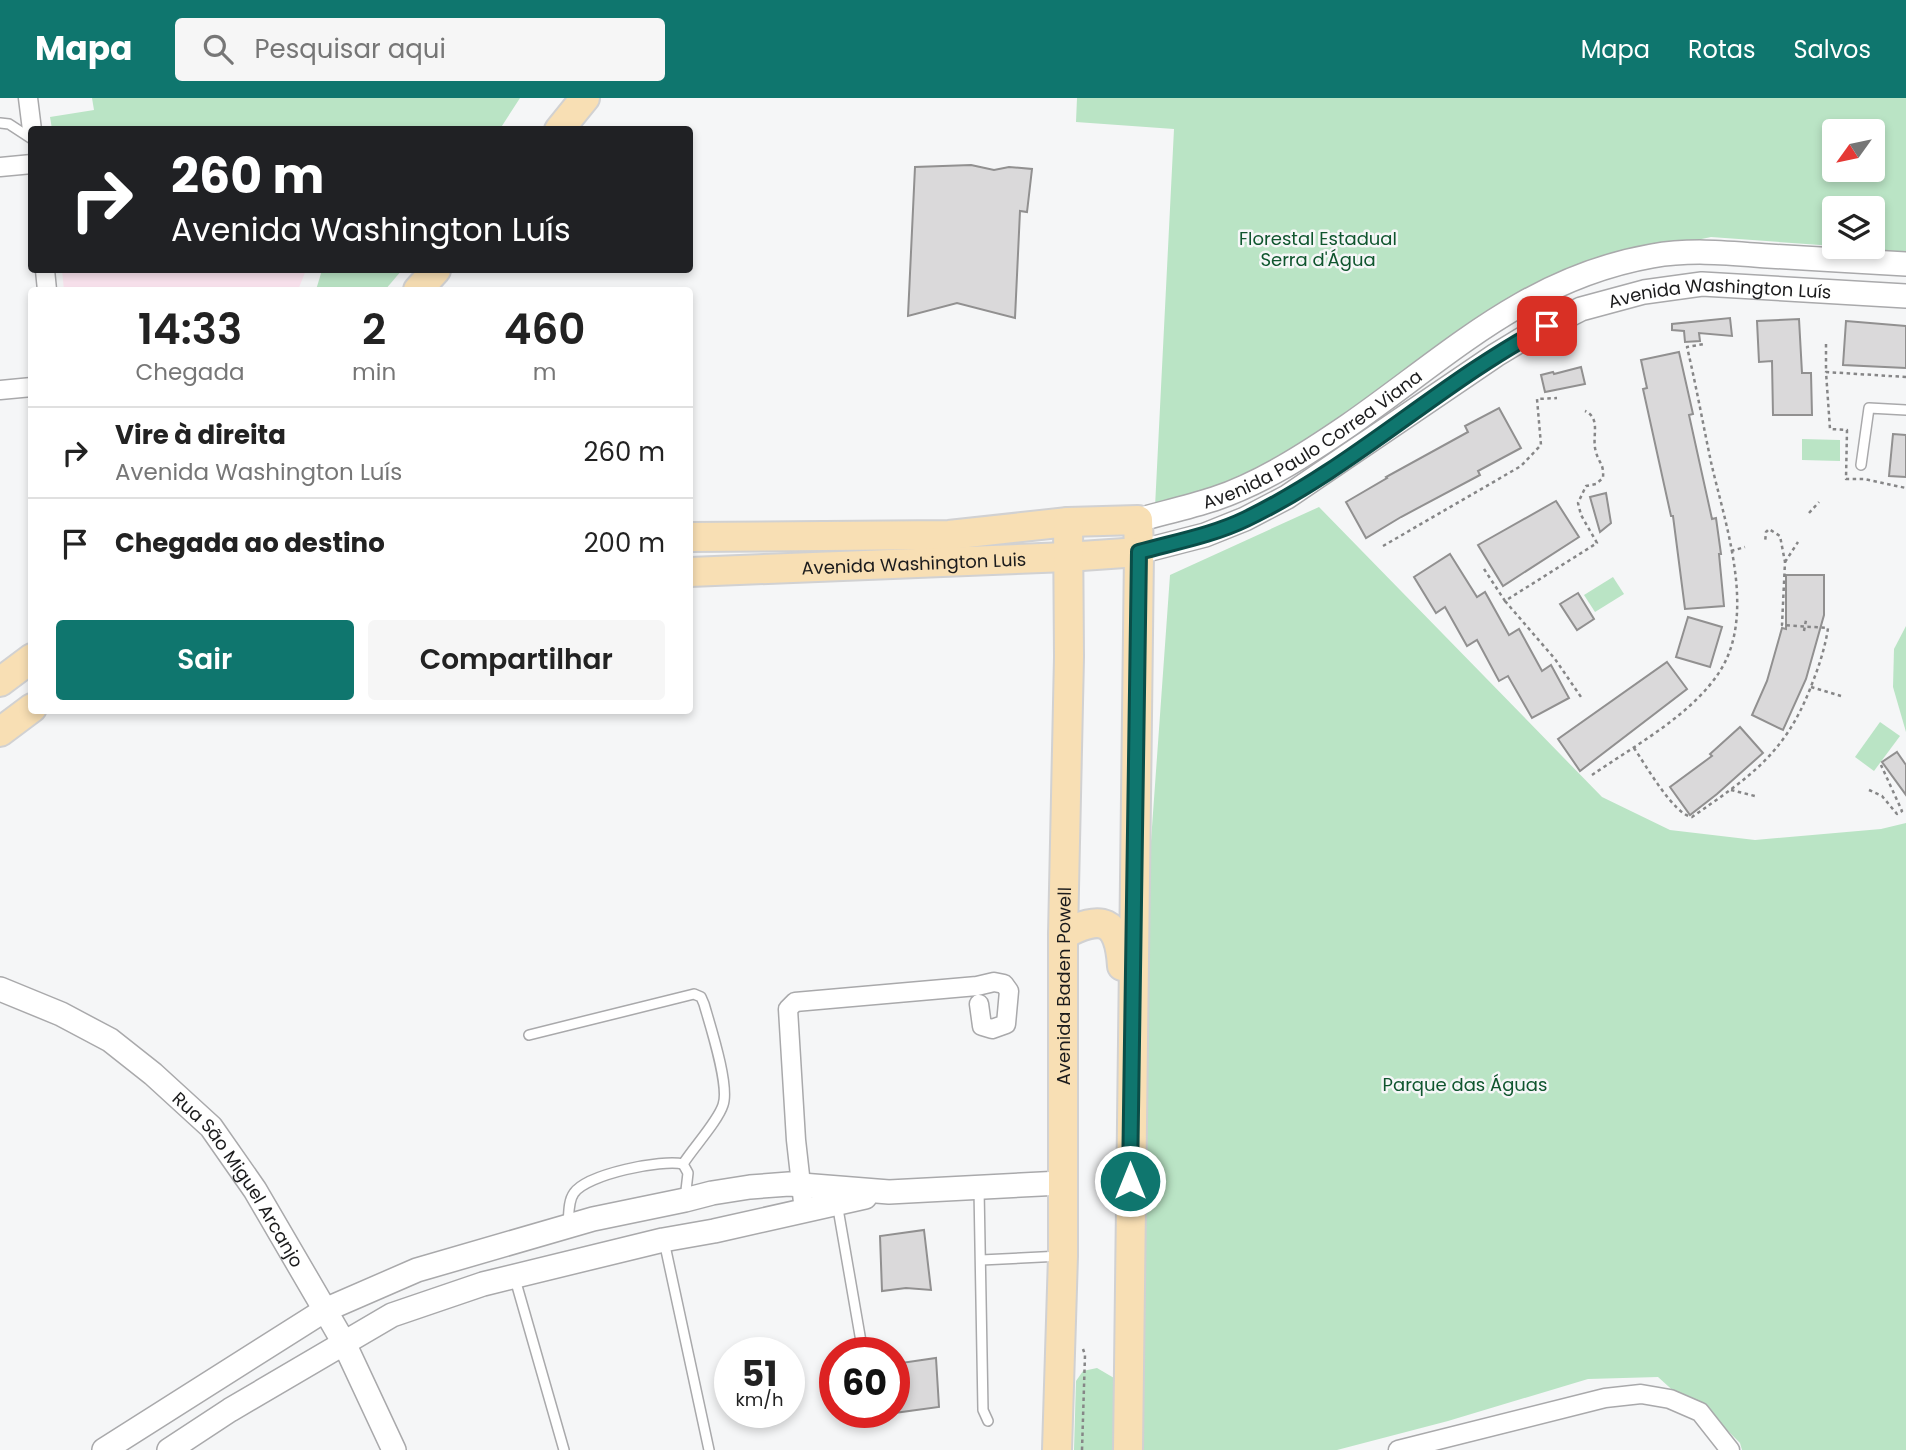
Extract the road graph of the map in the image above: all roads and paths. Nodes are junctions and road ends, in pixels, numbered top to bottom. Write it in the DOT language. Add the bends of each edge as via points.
graph roads {
  1 [pos="28,98"];
  2 [pos="586,98"];
  3 [pos="0,122"];
  4 [pos="32,126"];
  5 [pos="562,126"];
  6 [pos="28,136"];
  7 [pos="28,164"];
  8 [pos="0,167"];
  9 [pos="1906,264"];
  10 [pos="433,273"];
  11 [pos="421,287"];
  12 [pos="1906,296"];
  13 [pos="1704,344"];
  14 [pos="1826,344"];
  15 [pos="1826,372"];
  16 [pos="1906,377"];
  17 [pos="28,387"];
  18 [pos="0,390"];
  19 [pos="1557,398"];
  20 [pos="1906,410"];
  21 [pos="1585,411"];
  22 [pos="1861,465"];
  23 [pos="1906,488"];
  24 [pos="1819,502"];
  25 [pos="1809,513"];
  26 [pos="1138,520"];
  27 [pos="1068,522"];
  28 [pos="693,537"];
  29 [pos="1798,542"];
  30 [pos="1765,543"];
  31 [pos="1382,546"];
  32 [pos="1745,547"];
  33 [pos="1731,551"];
  34 [pos="1139,552"];
  35 [pos="1067,558"];
  36 [pos="1785,562"];
  37 [pos="1485,569"];
  38 [pos="693,572"];
  39 [pos="1505,601"];
  40 [pos="1806,620"];
  41 [pos="1805,626"];
  42 [pos="1804,631"];
  43 [pos="28,661"];
  44 [pos="0,682"];
  45 [pos="1811,687"];
  46 [pos="1841,696"];
  47 [pos="1581,698"];
  48 [pos="28,711"];
  49 [pos="0,732"];
  50 [pos="1634,748"];
  51 [pos="1881,765"];
  52 [pos="1592,775"];
  53 [pos="1731,790"];
  54 [pos="1869,790"];
  55 [pos="1755,796"];
  56 [pos="1063,936"];
  57 [pos="0,989"];
  58 [pos="979,1004"];
  59 [pos="529,1035"];
  60 [pos="1131,1073"];
  61 [pos="683,1164"];
  62 [pos="1061,1183"];
  63 [pos="802,1185"];
  64 [pos="979,1187"];
  65 [pos="836,1195"];
  66 [pos="685,1200"];
  67 [pos="804,1211"];
  68 [pos="568,1226"];
  69 [pos="714,1231"];
  70 [pos="663,1240"];
  71 [pos="1063,1256"];
  72 [pos="981,1260"];
  73 [pos="514,1277"];
  74 [pos="326,1310"];
  75 [pos="860,1337"];
  76 [pos="344,1343"];
  77 [pos="1082,1348"];
  78 [pos="988,1421"];
  79 [pos="104,1450"];
  80 [pos="169,1450"];
  81 [pos="394,1450"];
  82 [pos="564,1450"];
  83 [pos="709,1450"];
  84 [pos="1057,1450"];
  85 [pos="1082,1450"];
  86 [pos="1128,1450"];
  87 [pos="1398,1450"];
  88 [pos="1730,1450"];
  1 -- 4 [label="street"];
  2 -- 5 [label="main road"];
  3 -- 6 [label="lane"];
  7 -- 8 [label="street"];
  9 -- 26 [label="street, Avenida Paulo Correa Viana" via="1702,251 1653,256 1599,269 1502,313 1349,425 1287,464 1215,498"];
  10 -- 11 [label="main road"];
  12 -- 34 [label="street, Avenida Washington Luís" via="1702,284 1644,292 1581,309 1496,355 1287,497 1205,535"];
  13 -- 33 [label="path" via="1687,347"];
  14 -- 15 [label="path"];
  15 -- 16 [label="path"];
  15 -- 23 [label="path" via="1830,429 1847,430 1846,479"];
  17 -- 18 [label="street"];
  19 -- 31 [label="path" via="1537,399 1541,445 1521,466"];
  20 -- 22 [label="lane" via="1869,408"];
  21 -- 39 [label="path" via="1594,420 1596,452 1604,467 1603,478 1586,486 1578,503 1597,543"];
  24 -- 25 [label="path"];
  26 -- 27 [label="main road, Avenida Paulo Correa Viana"];
  26 -- 34 [label="main road"];
  27 -- 28 [label="main road, Avenida Paulo Correa Viana" via="949,535"];
  27 -- 35 [label="main road, Avenida Baden Powell"];
  29 -- 36 [label="path"];
  30 -- 36 [label="path" via="1769,529 1780,536"];
  32 -- 33 [label="path"];
  33 -- 52 [label="path" via="1737,607 1732,646 1720,670 1703,693 1679,713"];
  34 -- 35 [label="main road, Avenida Washington Luis"];
  34 -- 60 [label="main road"];
  35 -- 38 [label="main road, Avenida Washington Luis"];
  35 -- 56 [label="main road, Avenida Baden Powell"];
  36 -- 41 [label="path" via="1782,625"];
  37 -- 39 [label="path"];
  39 -- 47 [label="path" via="1555,659"];
  40 -- 41 [label="path"];
  41 -- 42 [label="path"];
  41 -- 45 [label="path" via="1828,628"];
  43 -- 44 [label="main road"];
  45 -- 46 [label="path"];
  45 -- 53 [label="path" via="1800,716 1780,745"];
  48 -- 49 [label="main road"];
  50 -- 53 [label="path" via="1686,816 1692,817"];
  51 -- 54 [label="path" via="1902,811 1897,814 1882,796"];
  53 -- 55 [label="path"];
  56 -- 60 [label="main road" via="1094,923 1110,927 1117,935 1122,1025"];
  56 -- 62 [label="main road, Avenida Baden Powell"];
  57 -- 74 [label="street, Rua São Miguel Arcanjo" via="110,1040 211,1127 255,1190"];
  58 -- 63 [label="street" via="982,1026 992,1029 1006,1024 1009,991 994,982 795,1002 788,1009"];
  59 -- 61 [label="lane" via="694,994 701,997 717,1051 724,1104"];
  60 -- 86 [label="main road"];
  61 -- 66 [label="lane" via="688,1173"];
  61 -- 68 [label="lane" via="656,1164 586,1182 574,1192"];
  62 -- 64 [label="street"];
  62 -- 71 [label="main road, Avenida Baden Powell"];
  63 -- 65 [label="street"];
  63 -- 66 [label="street" via="750,1187"];
  63 -- 67 [label="street"];
  64 -- 65 [label="street"];
  64 -- 72 [label="lane"];
  65 -- 67 [label="street"];
  65 -- 75 [label="lane"];
  66 -- 68 [label="street"];
  66 -- 69 [label="street" via="752,1199 752,1210 743,1219"];
  67 -- 69 [label="street"];
  68 -- 74 [label="street" via="418,1270"];
  69 -- 70 [label="street"];
  70 -- 73 [label="street"];
  70 -- 83 [label="lane"];
  71 -- 72 [label="lane"];
  71 -- 84 [label="main road, Avenida Baden Powell"];
  72 -- 78 [label="lane" via="983,1410"];
  73 -- 76 [label="street" via="392,1315"];
  73 -- 82 [label="lane"];
  74 -- 76 [label="street, Rua São Miguel Arcanjo"];
  74 -- 79 [label="street"];
  76 -- 80 [label="street"];
  76 -- 81 [label="street, Rua São Miguel Arcanjo"];
  77 -- 85 [label="path"];
  87 -- 88 [label="street" via="1605,1398 1641,1394 1670,1399 1700,1412"];
}
